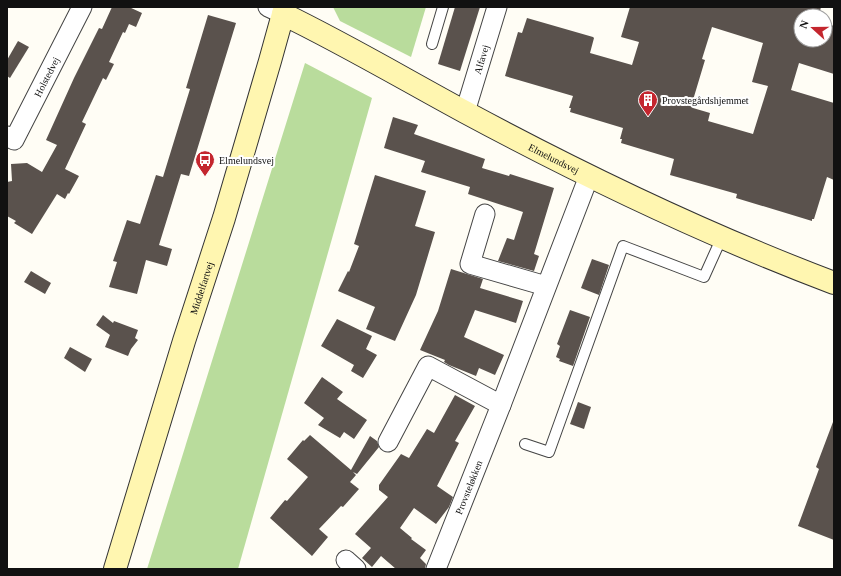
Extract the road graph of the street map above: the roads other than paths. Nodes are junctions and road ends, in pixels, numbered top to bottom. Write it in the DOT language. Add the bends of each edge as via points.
graph roads {
  1 [pos="82,7"];
  2 [pos="443,7"];
  3 [pos="497,7"];
  4 [pos="279,9"];
  5 [pos="432,44"];
  6 [pos="465,112"];
  7 [pos="7,136"];
  8 [pos="589,176"];
  9 [pos="485,214"];
  10 [pos="722,237"];
  11 [pos="834,283"];
  12 [pos="546,286"];
  13 [pos="501,405"];
  14 [pos="388,442"];
  15 [pos="525,444"];
  16 [pos="115,569"];
  17 [pos="436,569"];
  1 -- 7 [label="street, Holstedvej" via="14,140"];
  2 -- 5 [label="lane"];
  3 -- 6 [label="street, Alfavej"];
  4 -- 6 [label="street, Elmelundsvej"];
  4 -- 16 [label="street, Middelfartvej" via="268,69"];
  6 -- 8 [label="street, Elmelundsvej"];
  8 -- 10 [label="street, Elmelundsvej"];
  8 -- 12 [label="street, Provsteløkken"];
  9 -- 12 [label="street" via="470,264"];
  10 -- 11 [label="street, Elmelundsvej"];
  10 -- 15 [label="lane" via="704,277 623,246 549,452"];
  12 -- 13 [label="street, Provsteløkken"];
  13 -- 14 [label="street" via="428,366"];
  13 -- 17 [label="street, Provsteløkken"];
}
